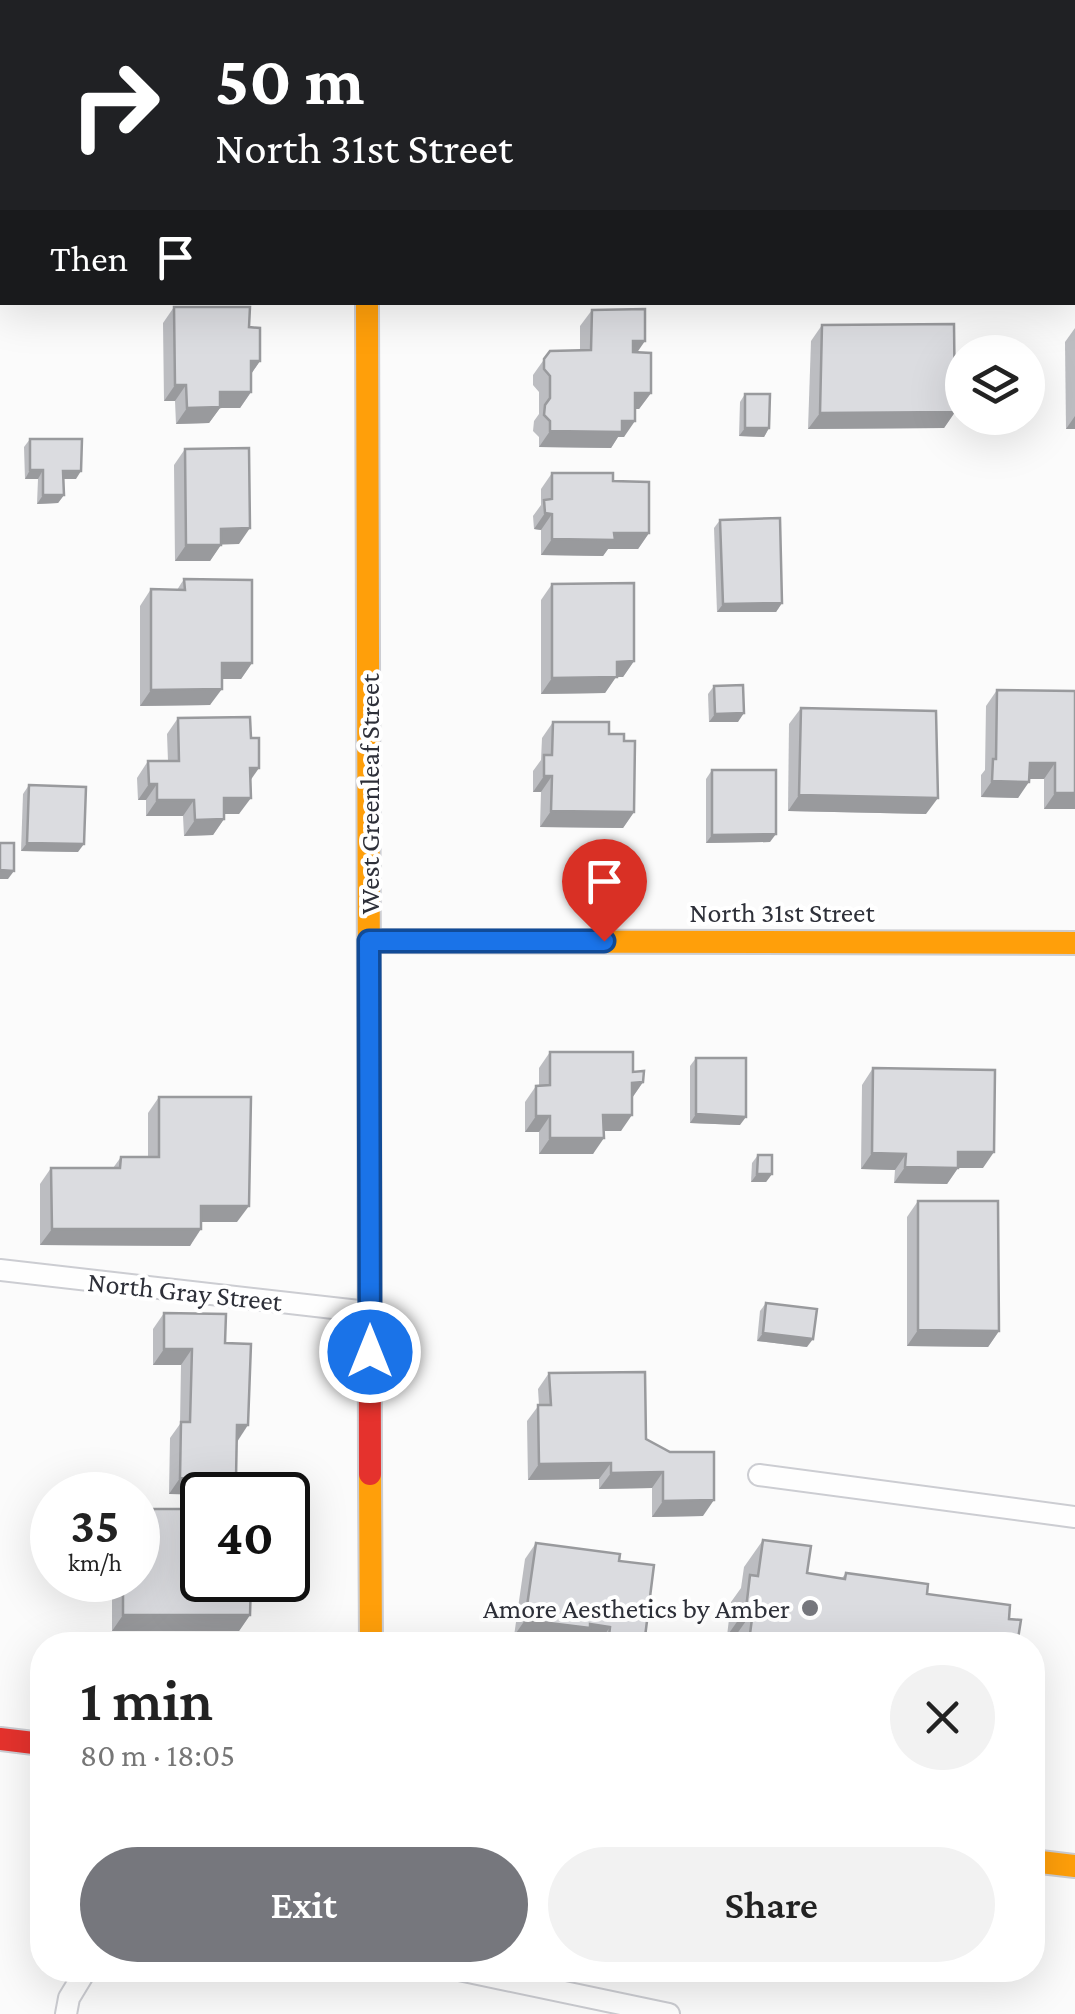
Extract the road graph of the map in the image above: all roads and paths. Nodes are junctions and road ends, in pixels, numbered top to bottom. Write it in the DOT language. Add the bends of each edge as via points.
graph roads {
  1 [pos="367,305"];
  2 [pos="369,941"];
  3 [pos="1075,942"];
  4 [pos="0,1270"];
  5 [pos="370,1312"];
  6 [pos="759,1476"];
  7 [pos="1075,1517"];
  8 [pos="371,1632"];
  9 [pos="0,1739"];
  10 [pos="30,1743"];
  11 [pos="1045,1863"];
  12 [pos="1075,1866"];
  13 [pos="79,1982"];
  14 [pos="516,1982"];
  15 [pos="66,2014"];
  16 [pos="669,2014"];
  1 -- 2 [label="street, West Greenleaf Street"];
  2 -- 3 [label="street, North 31st Street"];
  2 -- 5 [label="street, West Greenleaf Street"];
  4 -- 5 [label="lane, North Gray Street"];
  5 -- 8 [label="street, West Greenleaf Street"];
  6 -- 7 [label="lane"];
  9 -- 10 [label="street"];
  11 -- 12 [label="street"];
  13 -- 15 [label="lane"];
  14 -- 16 [label="lane"];
}
